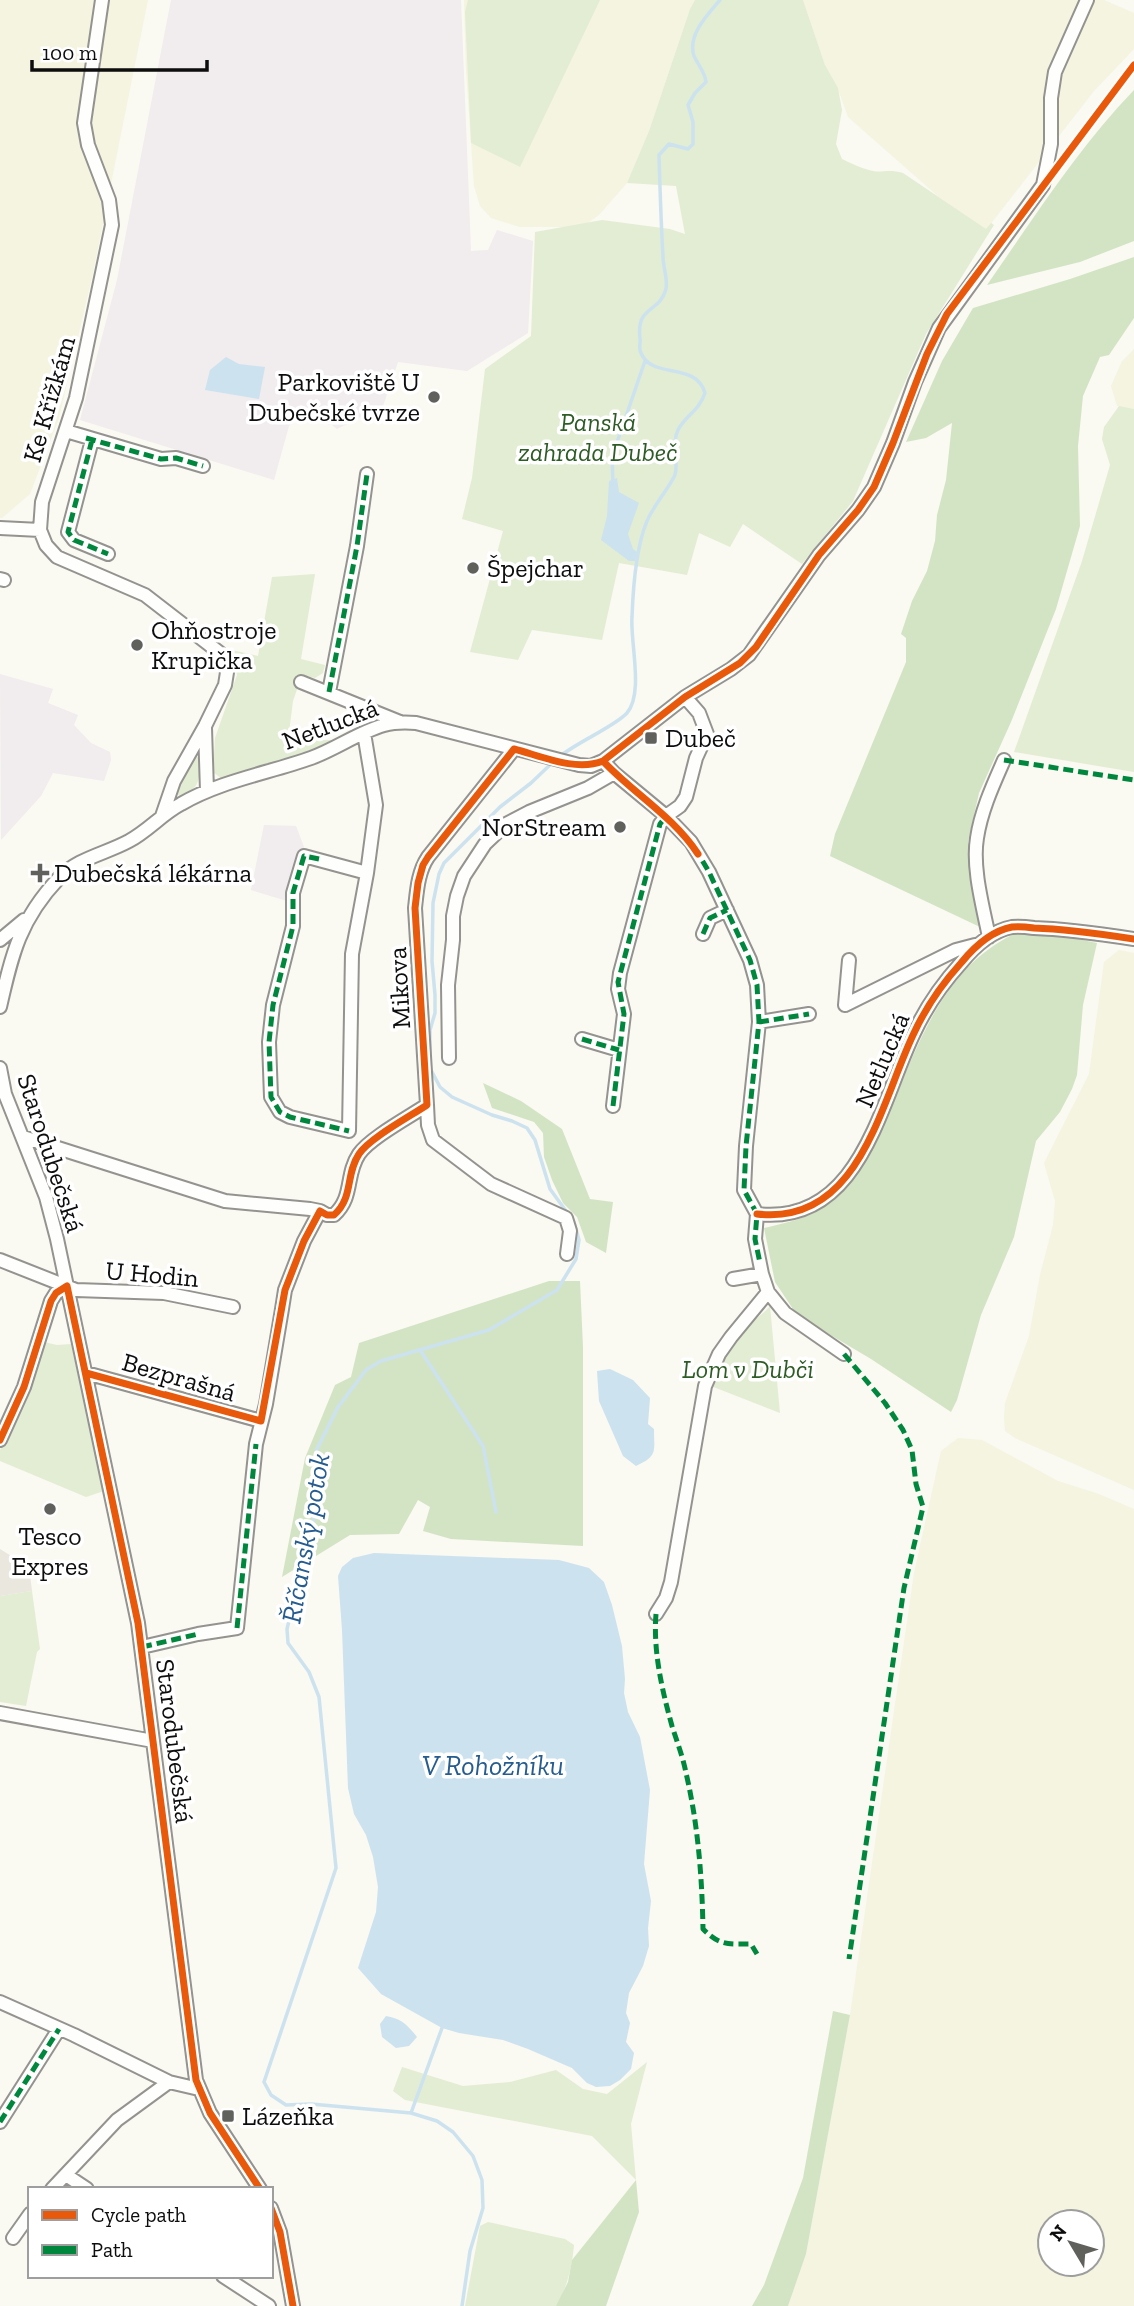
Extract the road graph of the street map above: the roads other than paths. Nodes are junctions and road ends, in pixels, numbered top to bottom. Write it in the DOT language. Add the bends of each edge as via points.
graph roads {
  1 [pos="102,0"];
  2 [pos="1087,0"];
  3 [pos="66,432"];
  4 [pos="92,440"];
  5 [pos="203,466"];
  6 [pos="367,474"];
  7 [pos="0,528"];
  8 [pos="40,530"];
  9 [pos="108,554"];
  10 [pos="301,682"];
  11 [pos="329,692"];
  12 [pos="685,697"];
  13 [pos="400,722"];
  14 [pos="205,726"];
  15 [pos="364,733"];
  16 [pos="514,749"];
  17 [pos="1004,760"];
  18 [pos="603,761"];
  19 [pos="614,773"];
  20 [pos="207,791"];
  21 [pos="162,816"];
  22 [pos="666,816"];
  23 [pos="367,873"];
  24 [pos="727,910"];
  25 [pos="29,916"];
  26 [pos="704,934"];
  27 [pos="989,937"];
  28 [pos="1134,939"];
  29 [pos="0,940"];
  30 [pos="976,945"];
  31 [pos="849,960"];
  32 [pos="0,1007"];
  33 [pos="809,1014"];
  34 [pos="759,1022"];
  35 [pos="582,1038"];
  36 [pos="619,1050"];
  37 [pos="449,1058"];
  38 [pos="0,1074"];
  39 [pos="426,1105"];
  40 [pos="613,1106"];
  41 [pos="23,1137"];
  42 [pos="320,1211"];
  43 [pos="757,1214"];
  44 [pos="566,1254"];
  45 [pos="0,1260"];
  46 [pos="762,1274"];
  47 [pos="733,1279"];
  48 [pos="66,1286"];
  49 [pos="768,1293"];
  50 [pos="233,1307"];
  51 [pos="844,1354"];
  52 [pos="86,1373"];
  53 [pos="261,1421"];
  54 [pos="0,1440"];
  55 [pos="656,1614"];
  56 [pos="142,1647"];
  57 [pos="1,1713"];
  58 [pos="153,1741"];
  59 [pos="0,2002"];
  60 [pos="59,2029"];
  61 [pos="169,2082"];
  62 [pos="199,2089"];
  63 [pos="0,2122"];
  64 [pos="66,2175"];
  65 [pos="54,2187"];
  66 [pos="84,2187"];
  67 [pos="259,2187"];
  68 [pos="273,2213"];
  69 [pos="28,2217"];
  70 [pos="13,2238"];
  71 [pos="226,2278"];
  72 [pos="269,2306"];
  73 [pos="293,2306"];
  1 -- 3 [label="street, Ke Křížkám" via="84,123 113,225"];
  2 -- 12 [label="street" via="1055,72 1051,144 1043,185 939,328 874,487 819,555 749,656"];
  3 -- 4 [label="street"];
  3 -- 8 [label="street, Ke Křížkám" via="42,502"];
  4 -- 5 [label="street"];
  4 -- 9 [label="street" via="68,532 74,540"];
  6 -- 11 [label="street"];
  7 -- 8 [label="street"];
  8 -- 14 [label="street" via="57,557 145,595 220,653 228,675"];
  10 -- 11 [label="street"];
  11 -- 13 [label="street"];
  12 -- 18 [label="street"];
  12 -- 22 [label="street" via="699,713 707,734 687,797"];
  13 -- 15 [label="street, Netlucká"];
  13 -- 16 [label="street, Netlucká"];
  14 -- 20 [label="street"];
  14 -- 21 [label="street" via="174,781"];
  15 -- 20 [label="street, Netlucká" via="315,756"];
  15 -- 23 [label="street" via="376,805"];
  16 -- 18 [label="street, Netlucká" via="579,765"];
  16 -- 39 [label="street, Mikova" via="428,857 418,883 415,908"];
  17 -- 27 [label="street" via="976,840"];
  18 -- 19 [label="street"];
  19 -- 22 [label="street"];
  19 -- 37 [label="street, Mikova" via="506,824 485,844 464,876 453,916"];
  20 -- 21 [label="street, Netlucká"];
  21 -- 25 [label="street" via="133,839 70,869"];
  22 -- 24 [label="street" via="691,842"];
  22 -- 36 [label="street" via="660,824 618,982 624,1014"];
  23 -- 23 [label="street" via="352,954 349,1131 280,1112 271,1097 269,1042 273,1004 293,926 293,893 304,856"];
  24 -- 26 [label="street" via="710,918"];
  24 -- 34 [label="street" via="750,960"];
  25 -- 29 [label="street"];
  25 -- 32 [label="street" via="10,964"];
  27 -- 28 [label="street, Netlucká" via="1013,927"];
  27 -- 30 [label="street, Netlucká"];
  30 -- 31 [label="street" via="956,950 845,1005"];
  30 -- 43 [label="street, Netlucká" via="942,984 914,1033 861,1156 838,1186 797,1212"];
  33 -- 34 [label="street"];
  34 -- 43 [label="street" via="744,1190"];
  35 -- 36 [label="street"];
  36 -- 40 [label="street"];
  38 -- 41 [label="street, Starodubečská"];
  39 -- 42 [label="street" via="369,1143 359,1154 340,1209 334,1215"];
  39 -- 44 [label="street, Mikova" via="433,1140 491,1184 566,1218 570,1231"];
  41 -- 42 [label="street" via="225,1201"];
  41 -- 48 [label="street, Starodubečská" via="46,1197"];
  42 -- 53 [label="street" via="285,1290"];
  43 -- 46 [label="street" via="755,1239"];
  45 -- 48 [label="street, U Hodin"];
  46 -- 47 [label="street"];
  46 -- 49 [label="street"];
  48 -- 50 [label="street, U Hodin" via="164,1293"];
  48 -- 52 [label="street, Starodubečská"];
  48 -- 54 [label="street" via="51,1301 28,1376"];
  49 -- 51 [label="street" via="785,1313"];
  49 -- 55 [label="street" via="730,1336 705,1386 671,1582"];
  52 -- 53 [label="street, Bezprašná"];
  52 -- 56 [label="street, Starodubečská"];
  53 -- 56 [label="street" via="237,1628"];
  56 -- 58 [label="street, Starodubečská"];
  57 -- 58 [label="street"];
  58 -- 62 [label="street, Starodubečská"];
  59 -- 60 [label="street"];
  60 -- 61 [label="street"];
  60 -- 63 [label="street"];
  61 -- 62 [label="street"];
  61 -- 64 [label="street" via="117,2120"];
  62 -- 67 [label="street, Starodubečská" via="216,2124"];
  64 -- 65 [label="street"];
  64 -- 66 [label="street"];
  68 -- 73 [label="street" via="281,2232"];
  69 -- 70 [label="street"];
  71 -- 72 [label="street"];
}
